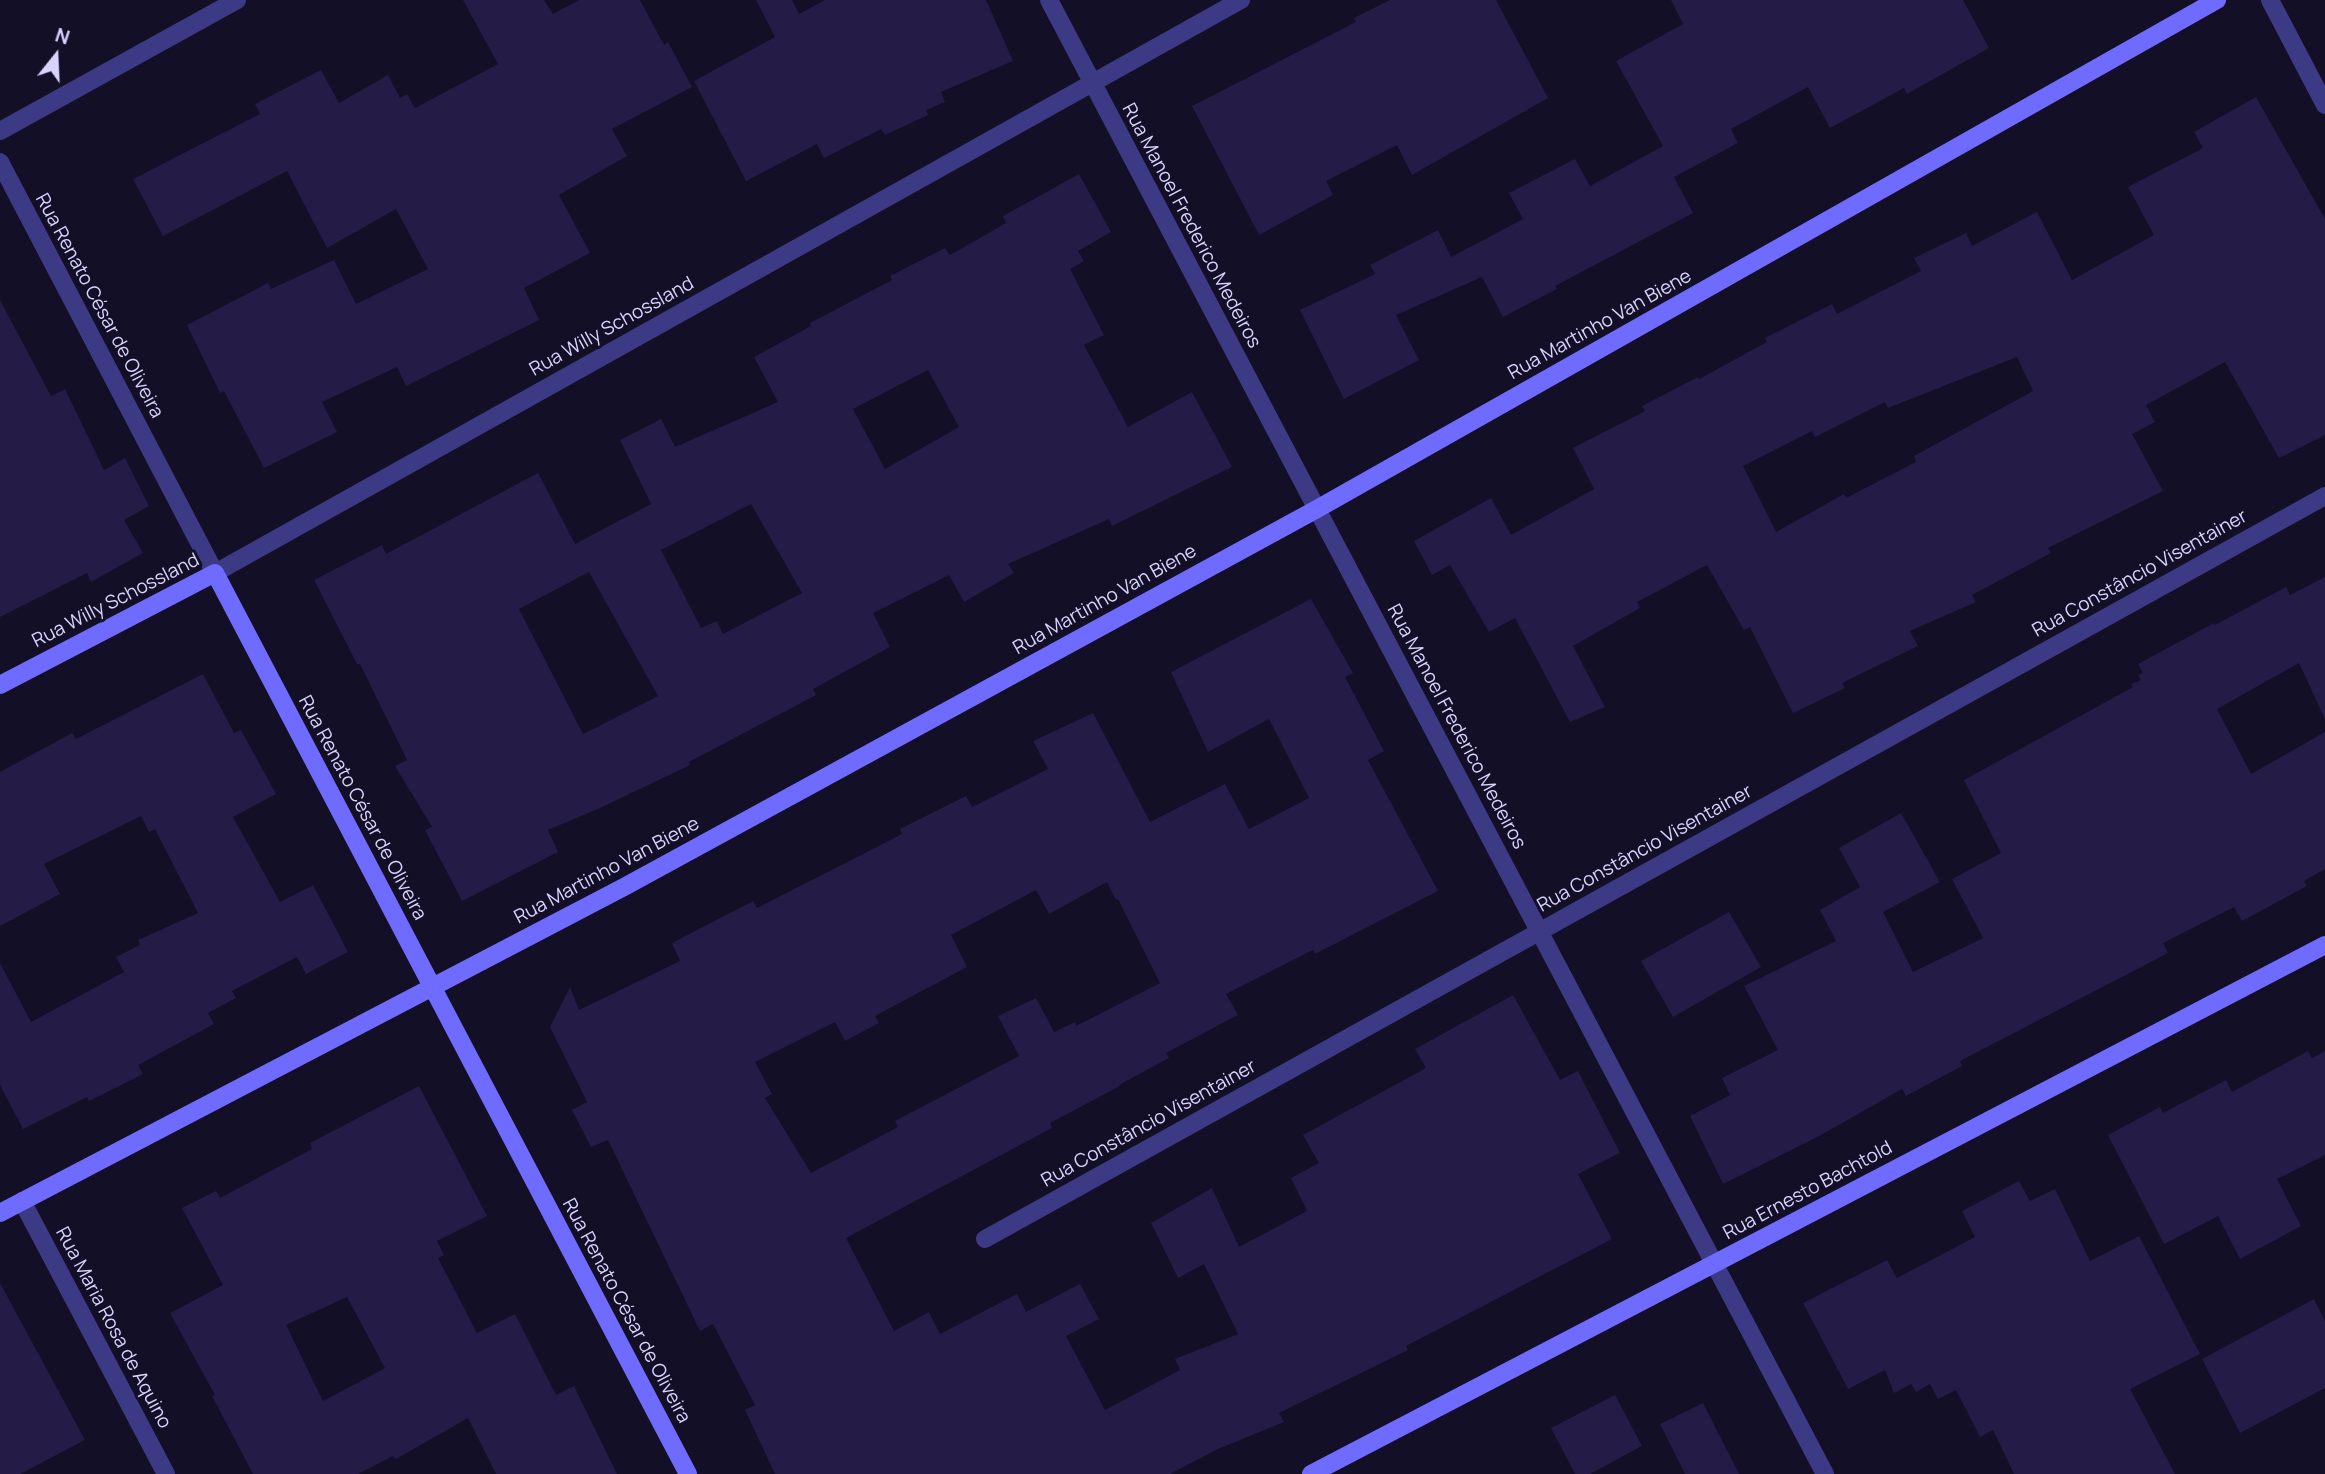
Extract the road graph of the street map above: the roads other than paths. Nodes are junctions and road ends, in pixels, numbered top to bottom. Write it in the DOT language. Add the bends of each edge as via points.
graph roads {
  1 [pos="237,0"];
  2 [pos="1049,0"];
  3 [pos="1241,0"];
  4 [pos="2217,0"];
  5 [pos="2270,0"];
  6 [pos="1092,82"];
  7 [pos="2325,105"];
  8 [pos="0,131"];
  9 [pos="0,162"];
  10 [pos="2325,496"];
  11 [pos="1317,509"];
  12 [pos="215,573"];
  13 [pos="0,685"];
  14 [pos="1539,931"];
  15 [pos="2325,945"];
  16 [pos="432,987"];
  17 [pos="22,1201"];
  18 [pos="0,1213"];
  19 [pos="985,1239"];
  20 [pos="1714,1264"];
  21 [pos="166,1474"];
  22 [pos="688,1474"];
  23 [pos="1311,1474"];
  24 [pos="1825,1474"];
  1 -- 8 [label="street"];
  2 -- 6 [label="street, Rua Manoel Frederico Medeiros"];
  3 -- 6 [label="street, Rua Willy Schossland"];
  4 -- 11 [label="street, Rua Martinho Van Biene"];
  5 -- 7 [label="street"];
  6 -- 11 [label="street, Rua Manoel Frederico Medeiros"];
  6 -- 12 [label="street, Rua Willy Schossland"];
  9 -- 12 [label="street, Rua Renato César de Oliveira"];
  10 -- 14 [label="street, Rua Constâncio Visentainer"];
  11 -- 14 [label="street, Rua Manoel Frederico Medeiros"];
  11 -- 16 [label="street, Rua Martinho Van Biene"];
  12 -- 13 [label="street, Rua Willy Schossland"];
  12 -- 16 [label="street, Rua Renato César de Oliveira"];
  14 -- 19 [label="street, Rua Constâncio Visentainer"];
  14 -- 20 [label="street, Rua Manoel Frederico Medeiros"];
  15 -- 20 [label="street, Rua Ernesto Bachtold"];
  16 -- 17 [label="street, Rua Martinho Van Biene"];
  16 -- 22 [label="street, Rua Renato César de Oliveira"];
  17 -- 18 [label="street, Rua Martinho Van Biene"];
  17 -- 21 [label="street, Rua Maria Rosa de Aquino"];
  20 -- 23 [label="street, Rua Ernesto Bachtold"];
  20 -- 24 [label="street, Rua Manoel Frederico Medeiros"];
}
